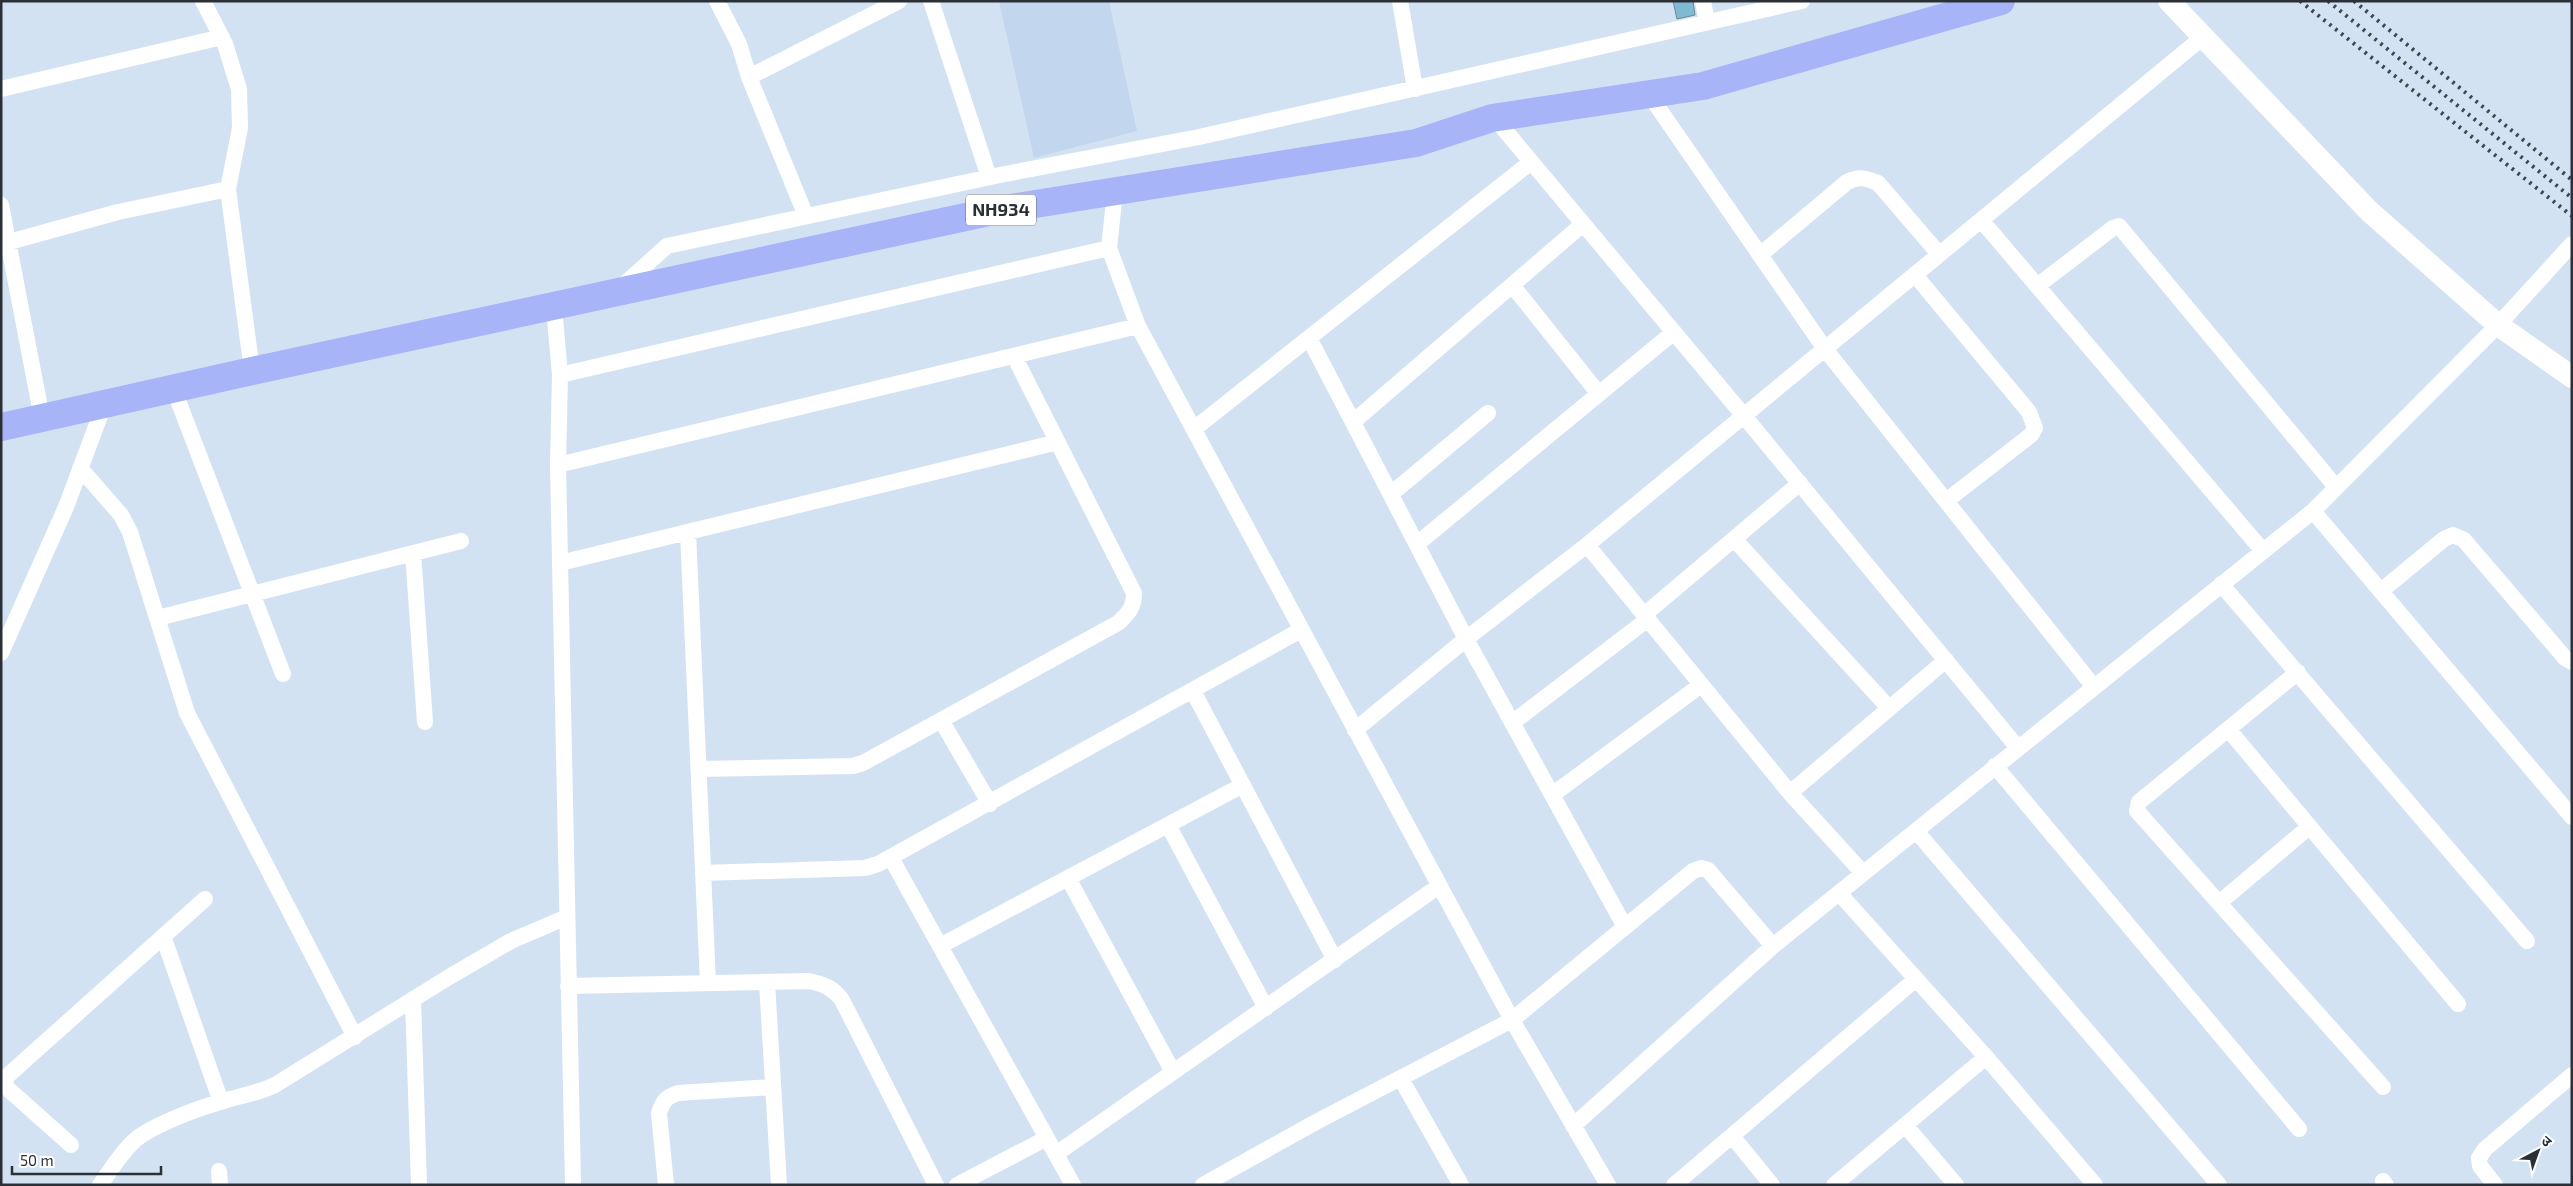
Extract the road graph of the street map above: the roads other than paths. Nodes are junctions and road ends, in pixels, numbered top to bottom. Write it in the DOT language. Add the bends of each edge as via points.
graph roads {
  1 [pos="203,1"];
  2 [pos="717,1"];
  3 [pos="899,1"];
  4 [pos="931,1"];
  5 [pos="1400,1"];
  6 [pos="1703,1"];
  7 [pos="1802,1"];
  8 [pos="2001,1"];
  9 [pos="2169,1"];
  10 [pos="1706,22"];
  11 [pos="222,37"];
  12 [pos="2203,37"];
  13 [pos="749,77"];
  14 [pos="1,89"];
  15 [pos="1415,89"];
  16 [pos="1648,93"];
  17 [pos="1503,128"];
  18 [pos="1531,162"];
  19 [pos="988,177"];
  20 [pos="228,188"];
  21 [pos="1115,192"];
  22 [pos="1,205"];
  23 [pos="806,216"];
  24 [pos="1981,220"];
  25 [pos="1583,224"];
  26 [pos="8,242"];
  27 [pos="2572,244"];
  28 [pos="1109,248"];
  29 [pos="1939,254"];
  30 [pos="1760,255"];
  31 [pos="1915,275"];
  32 [pos="1512,285"];
  33 [pos="2037,286"];
  34 [pos="614,294"];
  35 [pos="554,307"];
  36 [pos="1138,326"];
  37 [pos="2498,326"];
  38 [pos="1674,332"];
  39 [pos="1309,338"];
  40 [pos="1824,349"];
  41 [pos="1014,356"];
  42 [pos="252,371"];
  43 [pos="560,375"];
  44 [pos="2572,377"];
  45 [pos="174,390"];
  46 [pos="1599,394"];
  47 [pos="104,405"];
  48 [pos="1488,412"];
  49 [pos="1744,416"];
  50 [pos="42,418"];
  51 [pos="1354,422"];
  52 [pos="1,427"];
  53 [pos="1194,429"];
  54 [pos="1058,442"];
  55 [pos="558,465"];
  56 [pos="80,468"];
  57 [pos="1800,483"];
  58 [pos="2336,487"];
  59 [pos="1391,494"];
  60 [pos="1946,501"];
  61 [pos="2313,511"];
  62 [pos="688,532"];
  63 [pos="1734,539"];
  64 [pos="461,541"];
  65 [pos="1417,544"];
  66 [pos="1587,545"];
  67 [pos="2263,551"];
  68 [pos="413,553"];
  69 [pos="560,563"];
  70 [pos="2221,584"];
  71 [pos="2381,591"];
  72 [pos="252,593"];
  73 [pos="1646,617"];
  74 [pos="158,618"];
  75 [pos="1301,630"];
  76 [pos="1466,639"];
  77 [pos="1,653"];
  78 [pos="1946,660"];
  79 [pos="2572,662"];
  80 [pos="2298,672"];
  81 [pos="283,674"];
  82 [pos="1702,685"];
  83 [pos="2094,687"];
  84 [pos="1193,691"];
  85 [pos="1889,708"];
  86 [pos="941,720"];
  87 [pos="425,722"];
  88 [pos="1512,722"];
  89 [pos="2228,729"];
  90 [pos="1355,730"];
  91 [pos="2018,748"];
  92 [pos="1995,766"];
  93 [pos="699,769"];
  94 [pos="1243,785"];
  95 [pos="1790,793"];
  96 [pos="1552,795"];
  97 [pos="990,804"];
  98 [pos="2572,817"];
  99 [pos="1168,825"];
  100 [pos="2309,826"];
  101 [pos="1916,831"];
  102 [pos="891,858"];
  103 [pos="703,873"];
  104 [pos="1863,874"];
  105 [pos="1068,878"];
  106 [pos="1439,886"];
  107 [pos="1839,893"];
  108 [pos="205,900"];
  109 [pos="2219,903"];
  110 [pos="567,917"];
  111 [pos="1625,927"];
  112 [pos="163,936"];
  113 [pos="2527,941"];
  114 [pos="940,946"];
  115 [pos="1773,946"];
  116 [pos="1335,960"];
  117 [pos="1916,979"];
  118 [pos="767,982"];
  119 [pos="708,983"];
  120 [pos="568,986"];
  121 [pos="413,999"];
  122 [pos="2458,1004"];
  123 [pos="1266,1008"];
  124 [pos="1512,1020"];
  125 [pos="355,1036"];
  126 [pos="1986,1057"];
  127 [pos="1173,1072"];
  128 [pos="2572,1075"];
  129 [pos="1402,1079"];
  130 [pos="773,1087"];
  131 [pos="2383,1087"];
  132 [pos="221,1102"];
  133 [pos="1905,1125"];
  134 [pos="1573,1126"];
  135 [pos="2299,1129"];
  136 [pos="1732,1136"];
  137 [pos="1047,1138"];
  138 [pos="70,1145"];
  139 [pos="1056,1154"];
  140 [pos="100,1185"];
  141 [pos="419,1185"];
  142 [pos="573,1185"];
  143 [pos="666,1185"];
  144 [pos="779,1185"];
  145 [pos="936,1185"];
  146 [pos="957,1185"];
  147 [pos="1073,1185"];
  148 [pos="1203,1185"];
  149 [pos="1461,1185"];
  150 [pos="1608,1185"];
  151 [pos="1674,1185"];
  152 [pos="1772,1185"];
  153 [pos="1834,1185"];
  154 [pos="1956,1185"];
  155 [pos="2095,1185"];
  156 [pos="2219,1185"];
  157 [pos="2495,1185"];
  1 -- 11 [label="street"];
  2 -- 13 [label="street" via="739,44"];
  3 -- 13 [label="street"];
  4 -- 19 [label="street"];
  5 -- 15 [label="street"];
  6 -- 10 [label="street"];
  7 -- 10 [label="street"];
  8 -- 16 [label="highway, NH934" via="1703,86"];
  9 -- 12 [label="main road"];
  10 -- 15 [label="street"];
  11 -- 14 [label="street"];
  11 -- 20 [label="street" via="233,67 240,108 240,128"];
  12 -- 24 [label="street"];
  12 -- 37 [label="main road" via="2369,211"];
  13 -- 23 [label="street"];
  15 -- 19 [label="street" via="1199,137"];
  16 -- 21 [label="highway, NH934" via="1492,118 1416,143"];
  16 -- 30 [label="street"];
  17 -- 18 [label="street"];
  18 -- 25 [label="street"];
  18 -- 39 [label="street"];
  19 -- 23 [label="street"];
  20 -- 26 [label="street" via="118,212"];
  20 -- 42 [label="street"];
  21 -- 28 [label="street"];
  21 -- 34 [label="highway, NH934" via="998,210"];
  22 -- 26 [label="street"];
  23 -- 34 [label="street" via="667,246"];
  24 -- 29 [label="street"];
  24 -- 33 [label="street"];
  25 -- 32 [label="street"];
  25 -- 38 [label="street"];
  26 -- 50 [label="street"];
  27 -- 37 [label="street"];
  28 -- 36 [label="street"];
  28 -- 43 [label="street"];
  29 -- 30 [label="street" via="1878,184 1856,177"];
  29 -- 31 [label="street"];
  30 -- 40 [label="street"];
  31 -- 40 [label="street"];
  31 -- 60 [label="street" via="2029,412 2035,428 2031,435"];
  32 -- 46 [label="street"];
  32 -- 51 [label="street"];
  33 -- 58 [label="street" via="2119,226"];
  33 -- 67 [label="street"];
  34 -- 35 [label="highway, NH934"];
  35 -- 42 [label="highway, NH934"];
  35 -- 43 [label="street"];
  36 -- 41 [label="street"];
  36 -- 53 [label="street"];
  37 -- 44 [label="main road"];
  37 -- 58 [label="street"];
  38 -- 46 [label="street"];
  38 -- 49 [label="street"];
  39 -- 51 [label="street"];
  39 -- 53 [label="street"];
  40 -- 49 [label="street"];
  40 -- 60 [label="street"];
  41 -- 54 [label="street"];
  41 -- 55 [label="street"];
  42 -- 45 [label="highway, NH934"];
  43 -- 55 [label="street"];
  45 -- 47 [label="highway, NH934"];
  45 -- 72 [label="street"];
  46 -- 65 [label="street"];
  47 -- 50 [label="highway, NH934"];
  47 -- 56 [label="street"];
  48 -- 59 [label="street"];
  49 -- 57 [label="street"];
  49 -- 66 [label="street"];
  50 -- 52 [label="highway, NH934"];
  51 -- 59 [label="street"];
  53 -- 75 [label="street"];
  54 -- 62 [label="street"];
  54 -- 86 [label="street" via="1134,593 1134,604 1118,623"];
  55 -- 69 [label="street"];
  56 -- 74 [label="street" via="121,515 130,532"];
  56 -- 77 [label="street"];
  57 -- 63 [label="street"];
  57 -- 78 [label="street"];
  58 -- 61 [label="street"];
  59 -- 65 [label="street"];
  60 -- 83 [label="street"];
  61 -- 67 [label="street"];
  61 -- 71 [label="street"];
  62 -- 69 [label="street"];
  62 -- 93 [label="street"];
  63 -- 73 [label="street"];
  63 -- 85 [label="street"];
  64 -- 68 [label="street"];
  65 -- 76 [label="street"];
  66 -- 73 [label="street"];
  66 -- 76 [label="street"];
  67 -- 70 [label="street"];
  68 -- 72 [label="street"];
  68 -- 87 [label="street"];
  69 -- 110 [label="street"];
  70 -- 80 [label="street"];
  70 -- 83 [label="street"];
  71 -- 79 [label="street" via="2453,535 2464,540 2565,658"];
  71 -- 98 [label="street"];
  72 -- 74 [label="street"];
  72 -- 81 [label="street"];
  73 -- 82 [label="street"];
  73 -- 88 [label="street"];
  74 -- 125 [label="street" via="187,713"];
  75 -- 84 [label="street"];
  75 -- 90 [label="street"];
  76 -- 88 [label="street"];
  76 -- 90 [label="street"];
  78 -- 85 [label="street"];
  78 -- 91 [label="street"];
  80 -- 89 [label="street"];
  80 -- 113 [label="street"];
  82 -- 95 [label="street"];
  82 -- 96 [label="street"];
  83 -- 91 [label="street"];
  84 -- 94 [label="street"];
  84 -- 97 [label="street"];
  85 -- 95 [label="street"];
  86 -- 93 [label="street" via="853,766"];
  86 -- 97 [label="street"];
  88 -- 96 [label="street"];
  89 -- 100 [label="street"];
  89 -- 109 [label="street" via="2137,806 2137,811"];
  90 -- 106 [label="street"];
  91 -- 92 [label="street"];
  92 -- 101 [label="street"];
  92 -- 135 [label="street"];
  93 -- 103 [label="street"];
  94 -- 99 [label="street"];
  94 -- 116 [label="street"];
  95 -- 104 [label="street"];
  96 -- 111 [label="street"];
  97 -- 102 [label="street"];
  99 -- 105 [label="street"];
  99 -- 123 [label="street"];
  100 -- 109 [label="street"];
  100 -- 122 [label="street"];
  101 -- 104 [label="street"];
  101 -- 156 [label="street"];
  102 -- 103 [label="street" via="866,868"];
  102 -- 114 [label="street"];
  103 -- 119 [label="street"];
  104 -- 107 [label="street"];
  105 -- 114 [label="street"];
  105 -- 127 [label="street"];
  106 -- 116 [label="street"];
  106 -- 124 [label="street"];
  107 -- 115 [label="street"];
  107 -- 117 [label="street"];
  108 -- 112 [label="street"];
  109 -- 131 [label="street"];
  110 -- 120 [label="street"];
  110 -- 121 [label="street" via="512,941"];
  111 -- 115 [label="street" via="1693,871 1701,868 1708,870"];
  111 -- 124 [label="street"];
  112 -- 132 [label="street"];
  112 -- 138 [label="street" via="4,1078 7,1088"];
  114 -- 137 [label="street"];
  115 -- 134 [label="street"];
  116 -- 123 [label="street"];
  117 -- 126 [label="street"];
  117 -- 136 [label="street"];
  118 -- 119 [label="street"];
  118 -- 130 [label="street"];
  118 -- 145 [label="street" via="809,981 835,990"];
  119 -- 120 [label="street"];
  120 -- 142 [label="street"];
  121 -- 125 [label="street"];
  121 -- 141 [label="street"];
  123 -- 127 [label="street"];
  124 -- 129 [label="street"];
  124 -- 134 [label="street"];
  125 -- 132 [label="street" via="265,1090"];
  126 -- 133 [label="street"];
  126 -- 155 [label="street"];
  127 -- 139 [label="street"];
  128 -- 157 [label="street" via="2485,1149 2479,1158 2480,1166"];
  129 -- 148 [label="street"];
  129 -- 149 [label="street"];
  130 -- 143 [label="street" via="668,1096 659,1113"];
  130 -- 144 [label="street"];
  132 -- 140 [label="street" via="141,1136 126,1149"];
  133 -- 153 [label="street"];
  133 -- 154 [label="street"];
  134 -- 150 [label="street"];
  136 -- 151 [label="street"];
  136 -- 152 [label="street"];
  137 -- 139 [label="street"];
  137 -- 146 [label="street"];
  139 -- 147 [label="street"];
}
